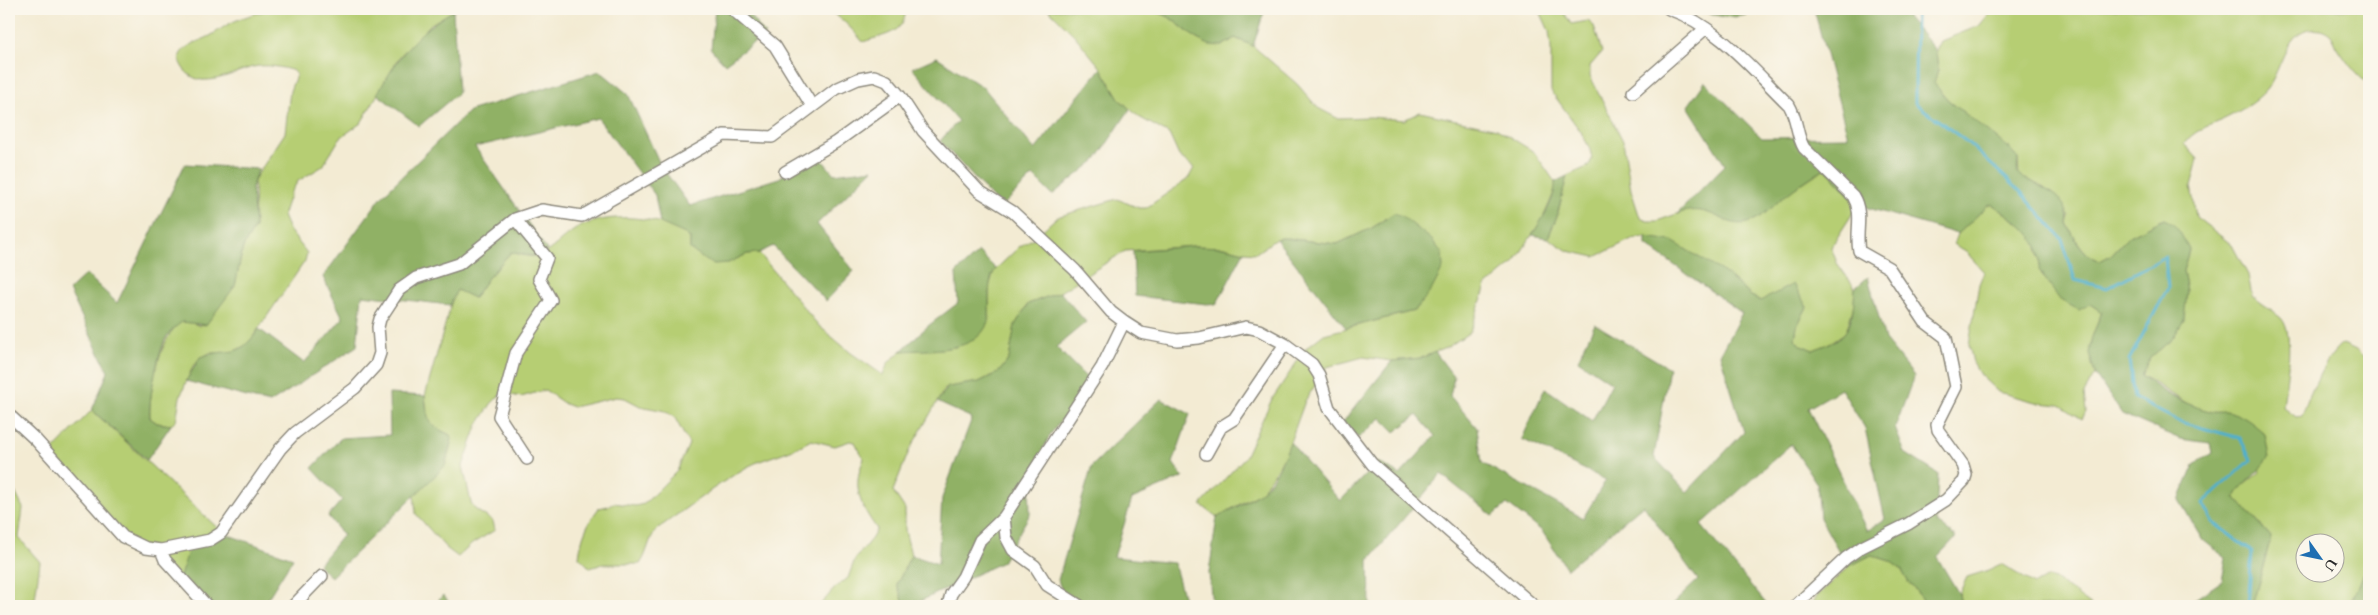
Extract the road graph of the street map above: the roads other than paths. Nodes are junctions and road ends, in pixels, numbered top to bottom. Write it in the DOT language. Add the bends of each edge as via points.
graph roads {
  1 [pos="732,9"];
  2 [pos="1669,9"];
  3 [pos="1706,28"];
  4 [pos="1633,92"];
  5 [pos="900,96"];
  6 [pos="812,106"];
  7 [pos="785,172"];
  8 [pos="514,219"];
  9 [pos="1124,322"];
  10 [pos="1285,344"];
  11 [pos="9,415"];
  12 [pos="1206,454"];
  13 [pos="527,459"];
  14 [pos="1004,517"];
  15 [pos="161,550"];
  16 [pos="322,576"];
  17 [pos="1528,604"];
  18 [pos="207,606"];
  19 [pos="293,606"];
  20 [pos="948,606"];
  21 [pos="1080,606"];
  22 [pos="1795,606"];
  1 -- 6 [label="street" via="775,46"];
  2 -- 3 [label="street" via="1687,15"];
  3 -- 4 [label="street"];
  3 -- 22 [label="street" via="1727,44 1789,105 1796,117 1804,148 1858,204 1859,251 1889,268 1924,322 1946,338 1954,368 1956,388 1937,425 1963,465 1964,481 1946,500 1846,558"];
  5 -- 6 [label="street" via="887,81 874,76 851,82"];
  5 -- 7 [label="street" via="836,142"];
  5 -- 9 [label="street" via="923,131 979,191 1013,212"];
  6 -- 8 [label="street" via="772,137 724,136 582,216 542,210"];
  8 -- 13 [label="street" via="547,258 539,279 551,300 516,353 499,416"];
  8 -- 15 [label="street" via="459,264 416,278 398,290 380,319 380,353 376,365 355,388 295,433 280,449 221,532 210,540"];
  9 -- 10 [label="street" via="1142,334 1177,340 1246,327"];
  9 -- 14 [label="street" via="1102,367"];
  10 -- 12 [label="street" via="1234,419 1221,427"];
  10 -- 17 [label="street" via="1312,364 1319,374 1329,408 1372,464"];
  11 -- 15 [label="street" via="36,440 123,537 146,548"];
  14 -- 20 [label="street" via="980,540 963,577 951,594"];
  14 -- 21 [label="street" via="1006,537 1013,550 1035,566 1047,585"];
  15 -- 18 [label="street" via="165,560"];
  16 -- 19 [label="street"];
}
